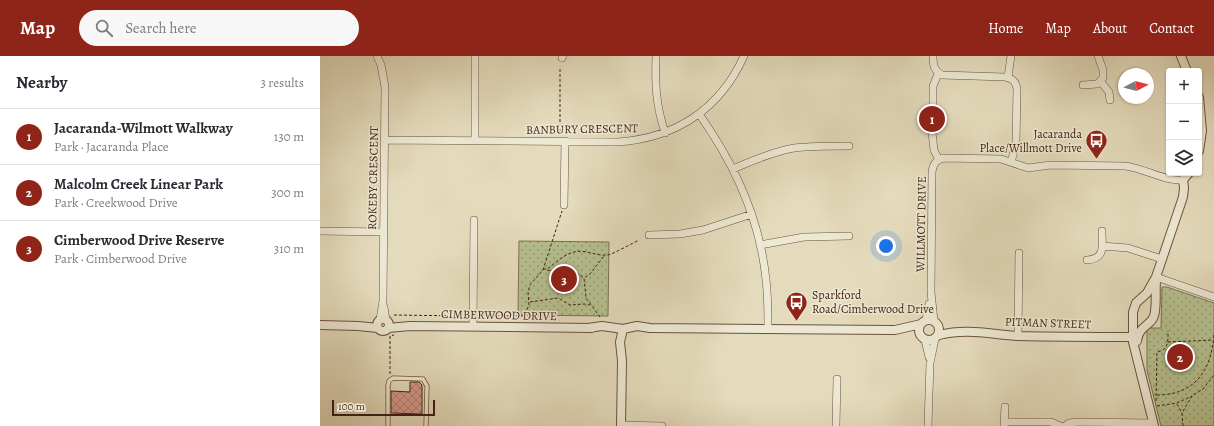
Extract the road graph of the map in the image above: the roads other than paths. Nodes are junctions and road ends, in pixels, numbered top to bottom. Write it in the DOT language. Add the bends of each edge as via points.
graph roads {
  1 [pos="377,56"];
  2 [pos="475,56"];
  3 [pos="656,56"];
  4 [pos="744,56"];
  5 [pos="933,56"];
  6 [pos="1011,56"];
  7 [pos="1098,56"];
  8 [pos="1181,56"];
  9 [pos="1186,68"];
  10 [pos="938,74"];
  11 [pos="1008,77"];
  12 [pos="1101,82"];
  13 [pos="1083,85"];
  14 [pos="1110,100"];
  15 [pos="933,108"];
  16 [pos="699,114"];
  17 [pos="932,132"];
  18 [pos="665,133"];
  19 [pos="384,140"];
  20 [pos="475,140"];
  21 [pos="565,141"];
  22 [pos="849,146"];
  23 [pos="939,160"];
  24 [pos="1011,162"];
  25 [pos="733,169"];
  26 [pos="1187,176"];
  27 [pos="1192,176"];
  28 [pos="1183,182"];
  29 [pos="564,205"];
  30 [pos="752,214"];
  31 [pos="474,220"];
  32 [pos="1102,231"];
  33 [pos="320,232"];
  34 [pos="384,232"];
  35 [pos="649,235"];
  36 [pos="849,236"];
  37 [pos="760,245"];
  38 [pos="1102,246"];
  39 [pos="1019,253"];
  40 [pos="1162,259"];
  41 [pos="1087,260"];
  42 [pos="1156,277"];
  43 [pos="1214,297"];
  44 [pos="385,322"];
  45 [pos="930,323"];
  46 [pos="320,325"];
  47 [pos="473,326"];
  48 [pos="768,329"];
  49 [pos="895,330"];
  50 [pos="958,331"];
  51 [pos="623,332"];
  52 [pos="1018,336"];
  53 [pos="937,337"];
  54 [pos="1135,337"];
  55 [pos="923,339"];
  56 [pos="930,363"];
  57 [pos="837,379"];
  58 [pos="1004,407"];
  59 [pos="1004,424"];
  60 [pos="1154,425"];
  61 [pos="388,426"];
  62 [pos="426,426"];
  63 [pos="622,426"];
  64 [pos="662,426"];
  65 [pos="836,426"];
  66 [pos="928,426"];
  67 [pos="1060,426"];
  68 [pos="1066,426"];
  1 -- 19 [label="street, ROKEBY CRESCENT" via="385,87"];
  2 -- 20 [label="street"];
  3 -- 18 [label="street" via="656,101"];
  4 -- 16 [label="street, BANBURY CRESCENT" via="731,80 716,99"];
  5 -- 10 [label="street" via="934,68"];
  6 -- 11 [label="street"];
  7 -- 12 [label="street" via="1104,73"];
  8 -- 9 [label="street"];
  10 -- 11 [label="street"];
  10 -- 15 [label="street" via="933,86"];
  11 -- 24 [label="street" via="1013,80 1017,89 1016,144"];
  12 -- 13 [label="street"];
  12 -- 14 [label="street" via="1109,92"];
  16 -- 18 [label="street, BANBURY CRESCENT"];
  16 -- 25 [label="street"];
  17 -- 23 [label="street" via="932,145"];
  18 -- 21 [label="street, BANBURY CRESCENT" via="632,141"];
  19 -- 20 [label="street, BANBURY CRESCENT"];
  19 -- 34 [label="street, ROKEBY CRESCENT"];
  20 -- 21 [label="street, BANBURY CRESCENT"];
  21 -- 29 [label="street"];
  22 -- 25 [label="street" via="794,148"];
  23 -- 24 [label="street" via="1001,159"];
  23 -- 45 [label="street, WILLMOTT DRIVE" via="934,164 932,172"];
  24 -- 28 [label="street" via="1028,168 1051,165 1125,166 1176,183"];
  25 -- 30 [label="street"];
  26 -- 28 [label="street"];
  27 -- 28 [label="street" via="1190,181"];
  28 -- 40 [label="street" via="1183,197"];
  30 -- 35 [label="street" via="703,230"];
  30 -- 37 [label="street"];
  31 -- 47 [label="street"];
  32 -- 38 [label="street"];
  33 -- 34 [label="street"];
  34 -- 44 [label="street, ROKEBY CRESCENT"];
  36 -- 37 [label="street" via="804,237"];
  37 -- 48 [label="street" via="766,279"];
  38 -- 40 [label="street" via="1128,248"];
  38 -- 41 [label="street" via="1098,257"];
  39 -- 52 [label="street"];
  40 -- 42 [label="street"];
  42 -- 43 [label="street"];
  42 -- 54 [label="street" via="1154,316"];
  42 -- 54 [label="street" via="1147,293 1134,306"];
  44 -- 46 [label="street, CIMBERWOOD DRIVE" via="358,326"];
  44 -- 47 [label="street, CIMBERWOOD DRIVE" via="410,326"];
  45 -- 49 [label="street, CIMBERWOOD DRIVE"];
  45 -- 50 [label="street, PITMAN STREET"];
  45 -- 53 [label="street" via="940,329"];
  45 -- 55 [label="street" via="919,331"];
  47 -- 51 [label="street, CIMBERWOOD DRIVE" via="608,326"];
  48 -- 49 [label="street, CIMBERWOOD DRIVE"];
  48 -- 51 [label="street, CIMBERWOOD DRIVE" via="637,326"];
  49 -- 55 [label="street, CIMBERWOOD DRIVE"];
  50 -- 52 [label="street, PITMAN STREET"];
  50 -- 53 [label="street, PITMAN STREET"];
  51 -- 63 [label="street"];
  52 -- 54 [label="street, PITMAN STREET"];
  53 -- 55 [label="street" via="932,341"];
  53 -- 56 [label="street"];
  54 -- 60 [label="street"];
  55 -- 56 [label="street"];
  56 -- 66 [label="street"];
  57 -- 65 [label="street"];
  58 -- 59 [label="street"];
  59 -- 67 [label="street" via="1051,422"];
  60 -- 68 [label="street" via="1078,422"];
  61 -- 62 [label="lane" via="388,385 393,378 423,379 426,386"];
  63 -- 64 [label="street"];
}
